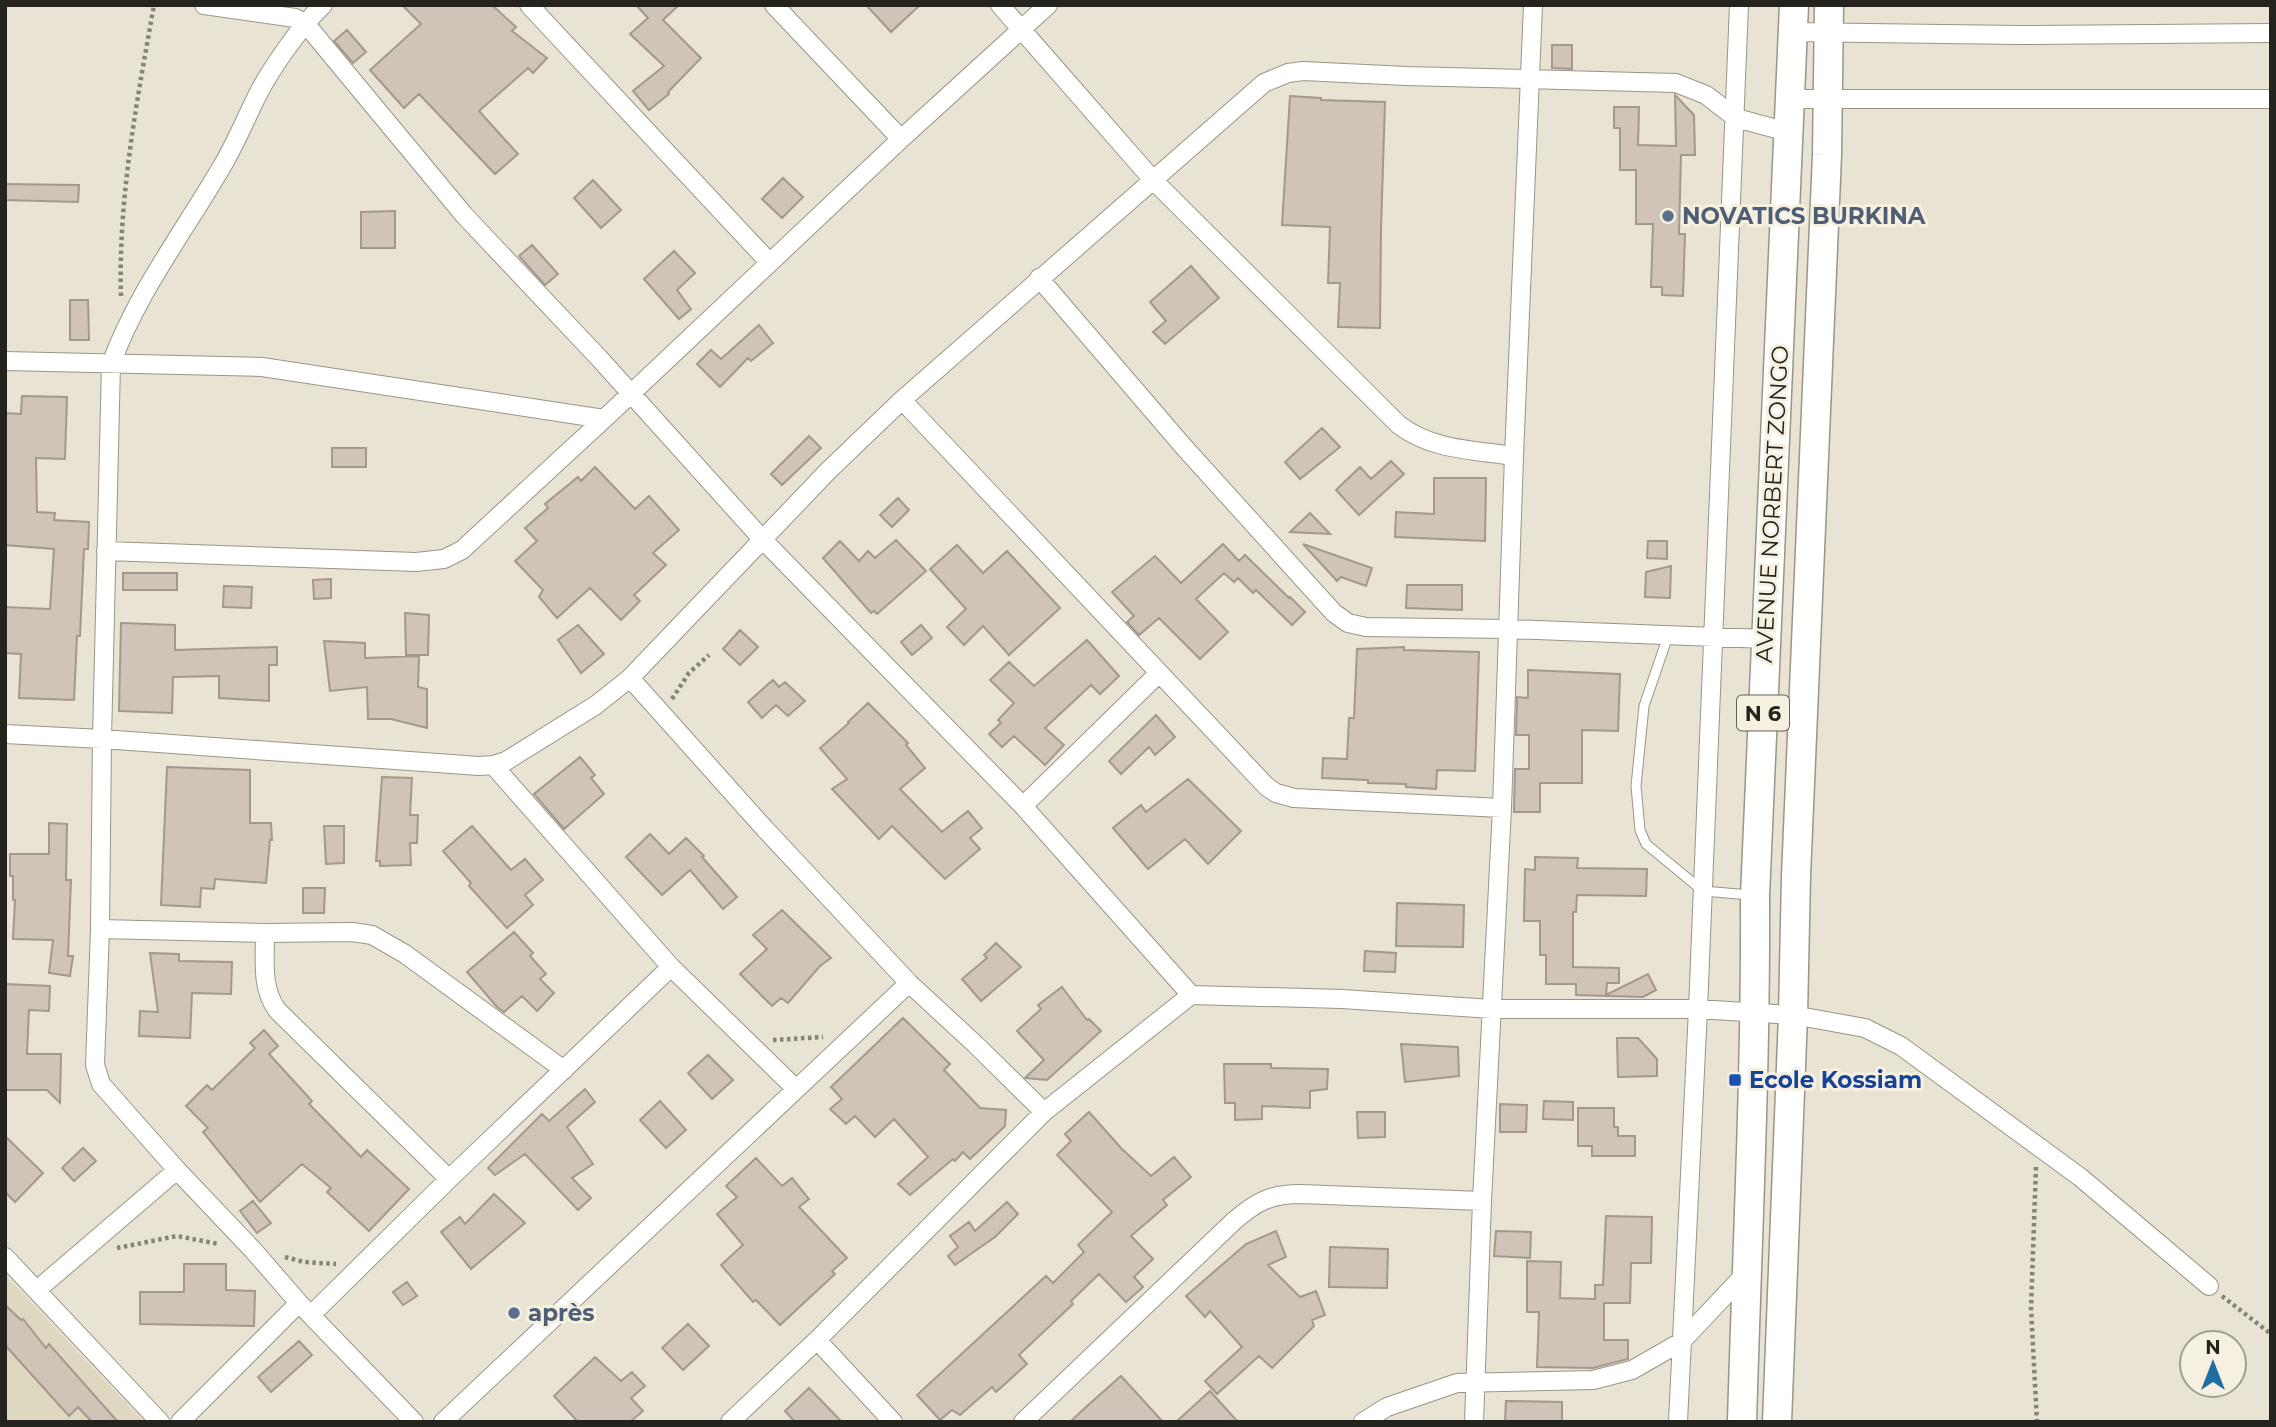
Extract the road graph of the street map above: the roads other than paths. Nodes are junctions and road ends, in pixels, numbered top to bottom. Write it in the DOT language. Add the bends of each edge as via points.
graph roads {
  1 [pos="204,5"];
  2 [pos="323,5"];
  3 [pos="529,5"];
  4 [pos="774,5"];
  5 [pos="1000,5"];
  6 [pos="1048,5"];
  7 [pos="1533,5"];
  8 [pos="1739,5"];
  9 [pos="1793,19"];
  10 [pos="1829,19"];
  11 [pos="305,23"];
  12 [pos="1022,29"];
  13 [pos="2271,33"];
  14 [pos="1530,79"];
  15 [pos="1828,98"];
  16 [pos="1790,99"];
  17 [pos="2271,99"];
  18 [pos="1736,118"];
  19 [pos="1788,132"];
  20 [pos="901,139"];
  21 [pos="1153,180"];
  22 [pos="769,262"];
  23 [pos="1039,278"];
  24 [pos="5,361"];
  25 [pos="111,364"];
  26 [pos="631,393"];
  27 [pos="902,400"];
  28 [pos="604,419"];
  29 [pos="1514,456"];
  30 [pos="763,540"];
  31 [pos="106,551"];
  32 [pos="1508,629"];
  33 [pos="1668,636"];
  34 [pos="1714,638"];
  35 [pos="1766,639"];
  36 [pos="1158,674"];
  37 [pos="629,678"];
  38 [pos="5,734"];
  39 [pos="102,739"];
  40 [pos="493,765"];
  41 [pos="1023,806"];
  42 [pos="1502,808"];
  43 [pos="1703,891"];
  44 [pos="1755,896"];
  45 [pos="100,929"];
  46 [pos="265,933"];
  47 [pos="671,967"];
  48 [pos="909,983"];
  49 [pos="1191,995"];
  50 [pos="1492,1009"];
  51 [pos="1698,1009"];
  52 [pos="1756,1013"];
  53 [pos="1793,1015"];
  54 [pos="564,1070"];
  55 [pos="795,1088"];
  56 [pos="1044,1112"];
  57 [pos="177,1170"];
  58 [pos="449,1179"];
  59 [pos="1482,1201"];
  60 [pos="5,1257"];
  61 [pos="1746,1273"];
  62 [pos="2209,1286"];
  63 [pos="37,1290"];
  64 [pos="305,1309"];
  65 [pos="817,1340"];
  66 [pos="1681,1342"];
  67 [pos="1475,1382"];
  68 [pos="1365,1421"];
  69 [pos="160,1422"];
  70 [pos="180,1422"];
  71 [pos="414,1422"];
  72 [pos="443,1422"];
  73 [pos="730,1422"];
  74 [pos="893,1422"];
  75 [pos="1023,1422"];
  76 [pos="1474,1422"];
  77 [pos="1678,1422"];
  78 [pos="1742,1422"];
  79 [pos="1777,1422"];
  1 -- 11 [label="street"];
  2 -- 11 [label="street"];
  3 -- 22 [label="street"];
  4 -- 20 [label="street"];
  5 -- 12 [label="street"];
  6 -- 12 [label="street"];
  7 -- 14 [label="street"];
  8 -- 18 [label="street"];
  9 -- 10 [label="street"];
  9 -- 16 [label="main road, AVENUE NORBERT ZONGO / N 6"];
  10 -- 13 [label="street" via="2019,35"];
  10 -- 15 [label="main road, AVENUE NORBERT ZONGO / N 6"];
  11 -- 25 [label="street" via="258,93 221,169 150,281"];
  11 -- 26 [label="street" via="464,215"];
  12 -- 20 [label="street"];
  12 -- 21 [label="street"];
  14 -- 18 [label="street" via="1676,83 1706,95"];
  14 -- 21 [label="street" via="1288,73 1264,83"];
  14 -- 29 [label="street"];
  15 -- 16 [label="street"];
  15 -- 17 [label="street"];
  15 -- 53 [label="main road, AVENUE NORBERT ZONGO / N 6"];
  16 -- 19 [label="main road, AVENUE NORBERT ZONGO / N 6"];
  18 -- 19 [label="street"];
  18 -- 34 [label="street"];
  19 -- 35 [label="main road, AVENUE NORBERT ZONGO / N 6"];
  20 -- 22 [label="street"];
  21 -- 23 [label="street"];
  21 -- 29 [label="street" via="1399,425 1434,444"];
  22 -- 26 [label="street"];
  23 -- 27 [label="street"];
  23 -- 32 [label="street" via="1183,446 1341,618 1366,627"];
  24 -- 25 [label="street"];
  25 -- 28 [label="street" via="262,367"];
  25 -- 31 [label="street"];
  26 -- 28 [label="street"];
  26 -- 30 [label="street"];
  27 -- 30 [label="street"];
  27 -- 36 [label="street"];
  28 -- 31 [label="street" via="463,550 444,559 416,562"];
  29 -- 32 [label="street"];
  30 -- 37 [label="street"];
  30 -- 41 [label="street"];
  31 -- 39 [label="street"];
  32 -- 33 [label="street"];
  32 -- 42 [label="street"];
  33 -- 34 [label="street"];
  33 -- 43 [label="lane" via="1644,706 1636,786 1640,830 1646,844"];
  34 -- 35 [label="street"];
  34 -- 43 [label="street"];
  35 -- 44 [label="main road, AVENUE NORBERT ZONGO / N 6"];
  36 -- 41 [label="street"];
  36 -- 42 [label="street" via="1256,778 1283,796"];
  37 -- 40 [label="street" via="596,705"];
  37 -- 48 [label="street"];
  38 -- 39 [label="street"];
  39 -- 40 [label="street"];
  39 -- 45 [label="street"];
  40 -- 47 [label="street"];
  41 -- 49 [label="street"];
  42 -- 50 [label="street"];
  43 -- 44 [label="lane"];
  43 -- 51 [label="street"];
  44 -- 52 [label="main road, AVENUE NORBERT ZONGO / N 6"];
  45 -- 46 [label="street"];
  45 -- 57 [label="street" via="97,1077"];
  46 -- 54 [label="street" via="372,935"];
  46 -- 58 [label="street" via="265,987 271,1002"];
  47 -- 54 [label="street"];
  47 -- 55 [label="street"];
  48 -- 55 [label="street"];
  48 -- 56 [label="street"];
  49 -- 50 [label="street"];
  49 -- 56 [label="street"];
  50 -- 51 [label="street"];
  50 -- 59 [label="street"];
  51 -- 52 [label="street"];
  51 -- 66 [label="street"];
  52 -- 53 [label="street"];
  52 -- 61 [label="main road, AVENUE NORBERT ZONGO / N 6"];
  53 -- 62 [label="street" via="1865,1028 1901,1046 2080,1177"];
  53 -- 79 [label="main road, AVENUE NORBERT ZONGO / N 6"];
  54 -- 58 [label="street"];
  55 -- 72 [label="street"];
  56 -- 65 [label="street"];
  57 -- 63 [label="street"];
  57 -- 64 [label="street"];
  58 -- 64 [label="street" via="361,1266"];
  59 -- 67 [label="street"];
  59 -- 75 [label="street" via="1300,1194 1266,1199 1234,1221"];
  60 -- 63 [label="street"];
  61 -- 66 [label="street"];
  61 -- 78 [label="main road, AVENUE NORBERT ZONGO / N 6"];
  63 -- 69 [label="street"];
  64 -- 70 [label="street"];
  64 -- 71 [label="street"];
  65 -- 73 [label="street"];
  65 -- 74 [label="street"];
  66 -- 67 [label="street" via="1632,1370 1593,1380"];
  66 -- 77 [label="street"];
  67 -- 68 [label="street" via="1412,1397"];
  67 -- 76 [label="street"];
}
